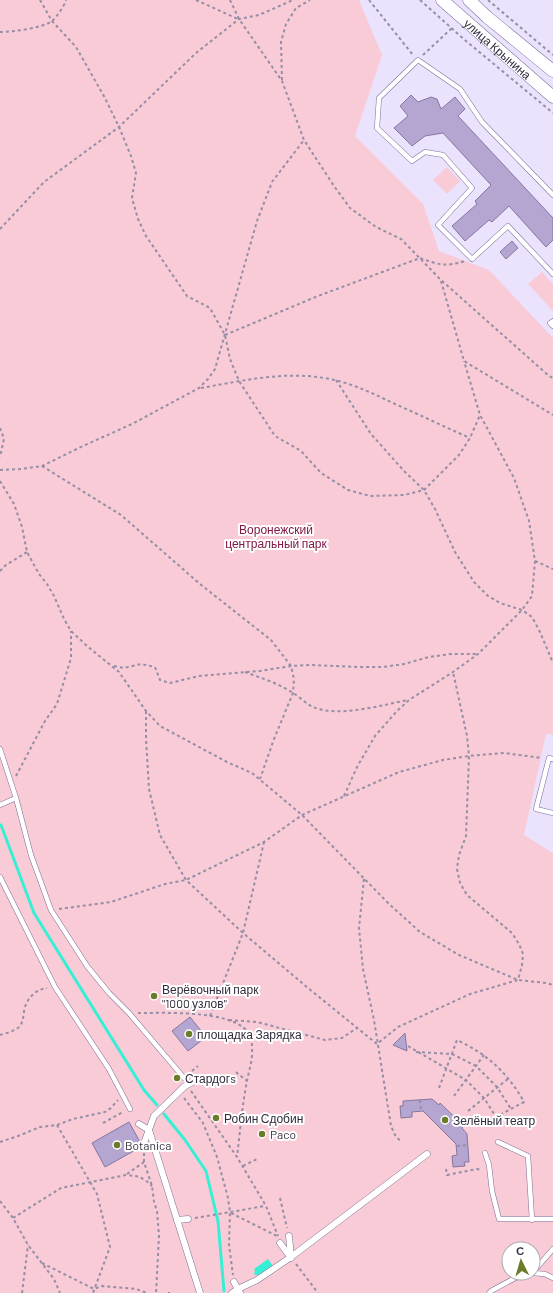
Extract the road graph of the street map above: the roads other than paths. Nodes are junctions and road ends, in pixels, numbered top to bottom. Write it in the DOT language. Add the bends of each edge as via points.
graph roads {
  1 [pos="442,0"];
  2 [pos="468,0"];
  3 [pos="553,71"];
  4 [pos="553,97"];
  5 [pos="553,195"];
  6 [pos="553,274"];
  7 [pos="553,320"];
  8 [pos="553,326"];
  9 [pos="0,749"];
  10 [pos="551,759"];
  11 [pos="16,798"];
  12 [pos="0,805"];
  13 [pos="553,813"];
  14 [pos="0,877"];
  15 [pos="184,1078"];
  16 [pos="198,1079"];
  17 [pos="186,1087"];
  18 [pos="182,1094"];
  19 [pos="130,1108"];
  20 [pos="139,1124"];
  21 [pos="149,1130"];
  22 [pos="139,1132"];
  23 [pos="498,1142"];
  24 [pos="144,1146"];
  25 [pos="485,1153"];
  26 [pos="427,1154"];
  27 [pos="188,1219"];
  28 [pos="553,1219"];
  29 [pos="177,1220"];
  30 [pos="532,1220"];
  31 [pos="289,1236"];
  32 [pos="280,1243"];
  33 [pos="553,1249"];
  34 [pos="292,1259"];
  35 [pos="541,1263"];
  36 [pos="541,1274"];
  37 [pos="553,1278"];
  38 [pos="509,1281"];
  39 [pos="234,1282"];
  40 [pos="239,1291"];
  41 [pos="200,1293"];
  42 [pos="232,1293"];
  43 [pos="489,1293"];
  1 -- 4 [label="main road, улица Крынина"];
  2 -- 3 [label="main road, улица Крынина"];
  5 -- 6 [label="lane" via="482,122 460,89 418,60 379,98 378,128 412,161 425,152 443,155 472,188 438,225 472,259 508,226"];
  7 -- 8 [label="lane" via="550,323"];
  9 -- 11 [label="lane"];
  10 -- 13 [label="lane" via="536,809"];
  11 -- 12 [label="lane"];
  11 -- 15 [label="lane" via="31,855 51,910 87,966"];
  14 -- 19 [label="lane" via="54,987 109,1069"];
  15 -- 17 [label="street"];
  16 -- 17 [label="street"];
  17 -- 18 [label="street"];
  17 -- 21 [label="street" via="154,1116"];
  20 -- 21 [label="street"];
  21 -- 22 [label="street"];
  21 -- 24 [label="street"];
  21 -- 29 [label="street"];
  23 -- 30 [label="lane" via="528,1156"];
  25 -- 30 [label="lane" via="499,1219"];
  26 -- 34 [label="street"];
  27 -- 29 [label="street"];
  28 -- 30 [label="lane"];
  29 -- 41 [label="street"];
  31 -- 34 [label="street"];
  32 -- 34 [label="street"];
  33 -- 35 [label="lane"];
  34 -- 40 [label="street"];
  36 -- 37 [label="lane"];
  38 -- 43 [label="lane"];
  39 -- 40 [label="street"];
  40 -- 42 [label="street"];
}
